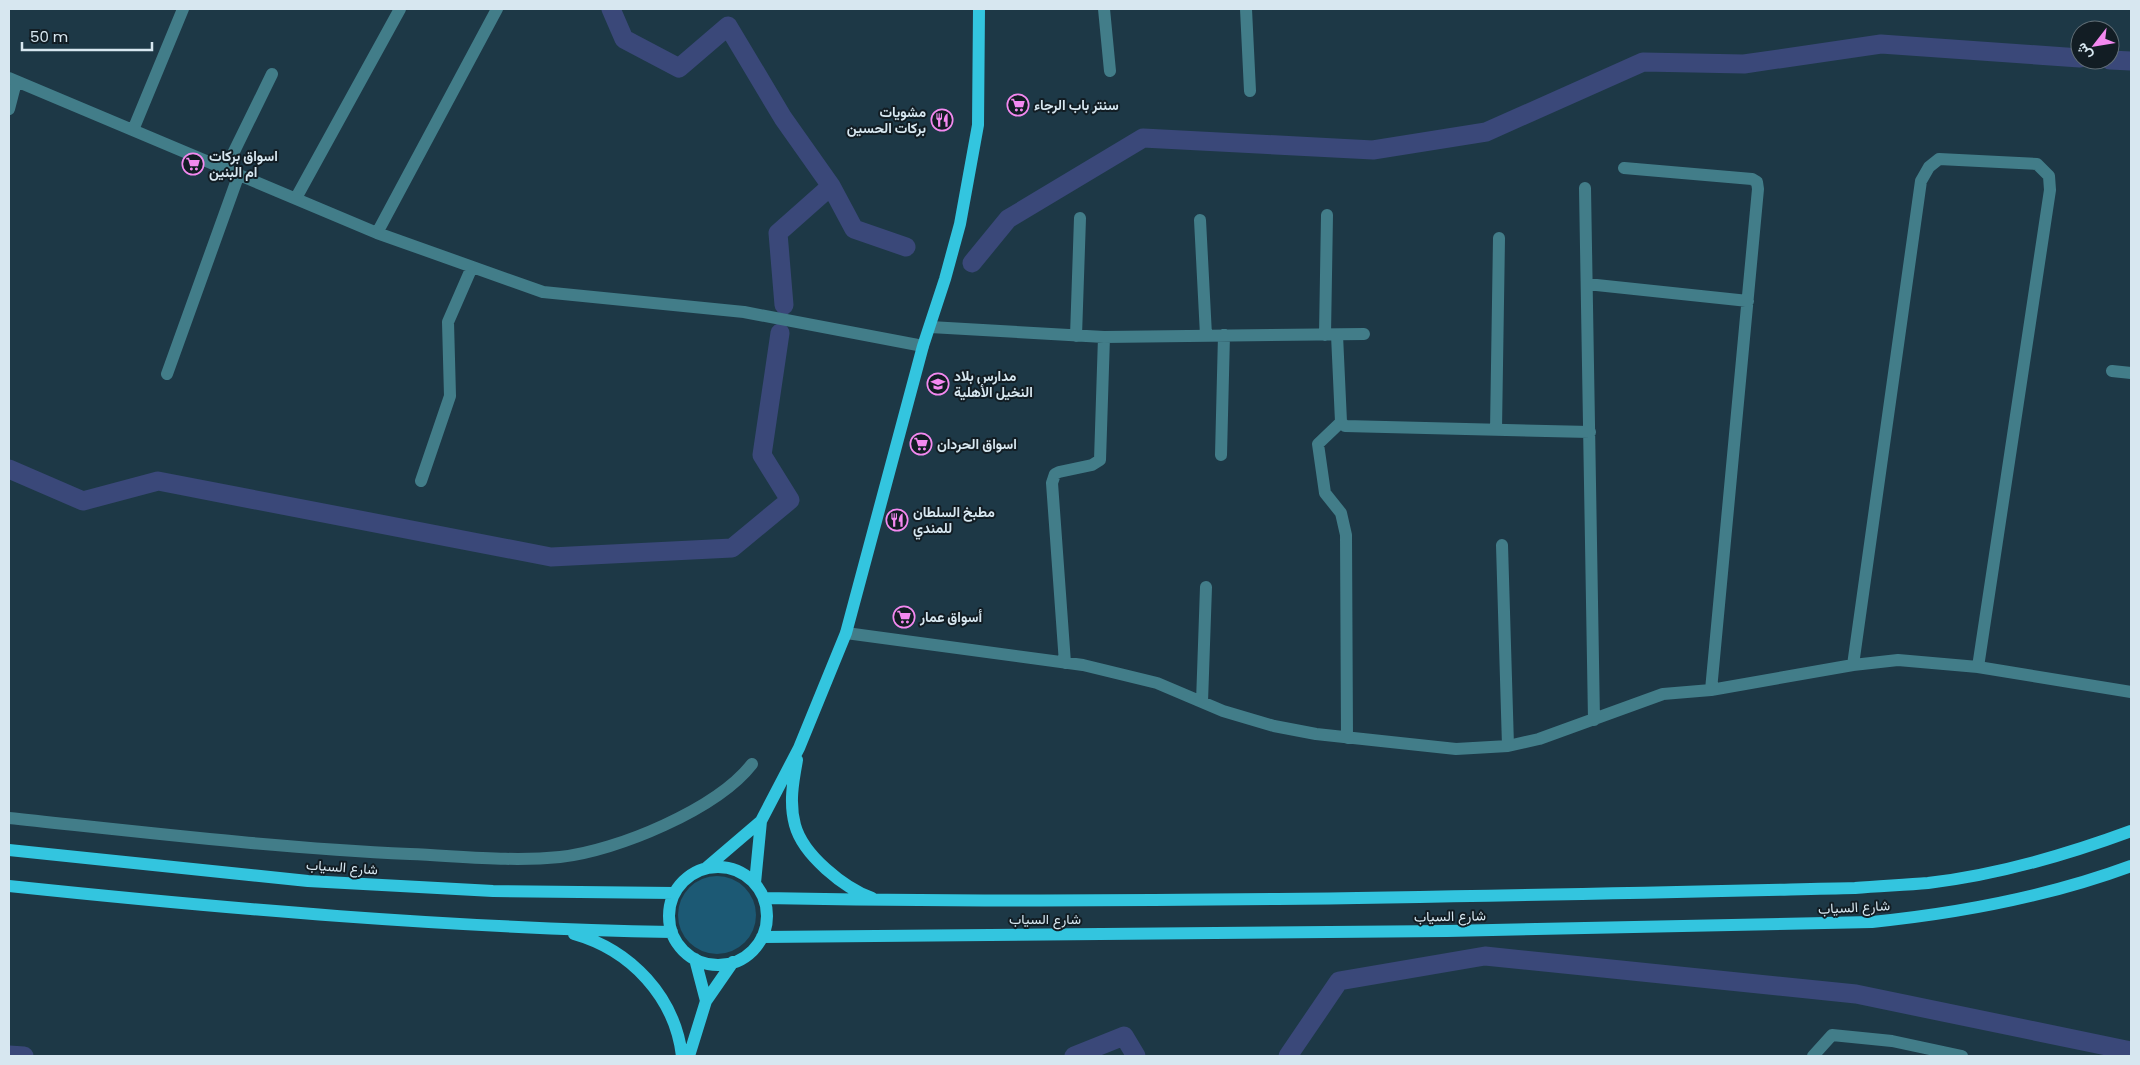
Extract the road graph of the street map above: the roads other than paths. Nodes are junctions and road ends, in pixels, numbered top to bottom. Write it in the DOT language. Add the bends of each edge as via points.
graph roads {
  1 [pos="183,9"];
  2 [pos="400,9"];
  3 [pos="498,9"];
  4 [pos="979,9"];
  5 [pos="1104,9"];
  6 [pos="1246,9"];
  7 [pos="1110,71"];
  8 [pos="272,74"];
  9 [pos="12,80"];
  10 [pos="1250,91"];
  11 [pos="9,109"];
  12 [pos="133,130"];
  13 [pos="226,168"];
  14 [pos="1624,168"];
  15 [pos="239,174"];
  16 [pos="1585,188"];
  17 [pos="296,198"];
  18 [pos="1327,215"];
  19 [pos="1080,218"];
  20 [pos="1200,220"];
  21 [pos="377,233"];
  22 [pos="1499,238"];
  23 [pos="472,267"];
  24 [pos="1587,284"];
  25 [pos="1748,301"];
  26 [pos="930,326"];
  27 [pos="1364,334"];
  28 [pos="1206,335"];
  29 [pos="1224,335"];
  30 [pos="1331,335"];
  31 [pos="1076,336"];
  32 [pos="1104,337"];
  33 [pos="923,346"];
  34 [pos="2112,371"];
  35 [pos="2131,373"];
  36 [pos="168,374"];
  37 [pos="1341,422"];
  38 [pos="1496,430"];
  39 [pos="1590,432"];
  40 [pos="1221,455"];
  41 [pos="421,482"];
  42 [pos="1502,545"];
  43 [pos="1206,587"];
  44 [pos="846,633"];
  45 [pos="1065,663"];
  46 [pos="1853,665"];
  47 [pos="1978,667"];
  48 [pos="1710,690"];
  49 [pos="2131,692"];
  50 [pos="1202,702"];
  51 [pos="1594,720"];
  52 [pos="1347,738"];
  53 [pos="1508,746"];
  54 [pos="799,748"];
  55 [pos="752,764"];
  56 [pos="9,818"];
  57 [pos="761,822"];
  58 [pos="2131,831"];
  59 [pos="9,850"];
  60 [pos="2131,866"];
  61 [pos="706,868"];
  62 [pos="755,883"];
  63 [pos="9,886"];
  64 [pos="674,893"];
  65 [pos="764,898"];
  66 [pos="880,900"];
  67 [pos="549,930"];
  68 [pos="672,932"];
  69 [pos="762,937"];
  70 [pos="695,959"];
  71 [pos="733,962"];
  72 [pos="706,1001"];
  73 [pos="682,1056"];
  74 [pos="689,1056"];
  75 [pos="1813,1056"];
  76 [pos="1962,1056"];
  1 -- 12 [label="street"];
  2 -- 17 [label="street"];
  3 -- 21 [label="street"];
  4 -- 26 [label="main road" via="978,125 960,224"];
  5 -- 7 [label="street"];
  6 -- 10 [label="street"];
  8 -- 13 [label="street"];
  9 -- 11 [label="street"];
  9 -- 12 [label="street"];
  12 -- 13 [label="street"];
  13 -- 15 [label="street"];
  14 -- 25 [label="street" via="1757,182"];
  15 -- 17 [label="street"];
  15 -- 36 [label="street"];
  16 -- 24 [label="street"];
  17 -- 21 [label="street"];
  18 -- 30 [label="street"];
  19 -- 31 [label="street"];
  20 -- 28 [label="street"];
  21 -- 23 [label="street"];
  22 -- 38 [label="street"];
  23 -- 33 [label="street" via="543,292 744,312"];
  23 -- 41 [label="street" via="448,322 450,396"];
  24 -- 25 [label="street"];
  24 -- 39 [label="street"];
  25 -- 48 [label="street"];
  26 -- 31 [label="street"];
  26 -- 33 [label="main road"];
  27 -- 30 [label="street"];
  28 -- 29 [label="street"];
  28 -- 32 [label="street"];
  29 -- 30 [label="street"];
  29 -- 40 [label="street"];
  30 -- 37 [label="street"];
  31 -- 32 [label="street"];
  32 -- 45 [label="street" via="1100,460 1092,465 1059,472 1052,483"];
  33 -- 44 [label="main road"];
  34 -- 35 [label="street"];
  37 -- 38 [label="street" via="1345,426"];
  37 -- 52 [label="street" via="1318,444 1325,493 1341,513 1346,535"];
  38 -- 39 [label="street"];
  39 -- 51 [label="street"];
  42 -- 53 [label="street"];
  43 -- 50 [label="street"];
  44 -- 45 [label="street"];
  44 -- 54 [label="main road"];
  45 -- 50 [label="street" via="1157,683"];
  46 -- 47 [label="street" via="1898,660"];
  46 -- 47 [label="street" via="1921,181 1928,167 1939,159 2037,164 2049,176"];
  46 -- 48 [label="street"];
  47 -- 49 [label="street"];
  48 -- 51 [label="street" via="1663,694"];
  50 -- 52 [label="street" via="1274,726"];
  51 -- 53 [label="street"];
  52 -- 53 [label="street" via="1456,750"];
  54 -- 57 [label="main road"];
  54 -- 66 [label="main road" via="791,792 796,827 832,874 863,895"];
  55 -- 56 [label="street" via="734,782 676,821 597,849 525,859 330,850"];
  57 -- 61 [label="main road"];
  57 -- 62 [label="main road"];
  58 -- 66 [label="main road, شارع السياب" via="1998,870 1928,883 1855,888 1245,900"];
  59 -- 64 [label="main road, شارع السياب" via="308,881 492,891"];
  60 -- 69 [label="main road, شارع السياب" via="2036,897 1940,915 1872,922 1447,932"];
  61 -- 62 [label="main road" via="732,868"];
  61 -- 64 [label="main road" via="693,873"];
  62 -- 65 [label="main road"];
  63 -- 67 [label="main road" via="293,913"];
  64 -- 68 [label="main road" via="668,919"];
  65 -- 66 [label="main road, شارع السياب"];
  65 -- 69 [label="main road" via="767,918"];
  67 -- 68 [label="main road"];
  67 -- 73 [label="main road" via="575,934 600,943 643,974 673,1018"];
  68 -- 70 [label="main road" via="677,943"];
  69 -- 71 [label="main road" via="745,957"];
  70 -- 71 [label="main road" via="720,965"];
  70 -- 72 [label="main road"];
  71 -- 72 [label="main road"];
  72 -- 74 [label="main road"];
  75 -- 76 [label="street" via="1832,1034 1892,1040"];
}
